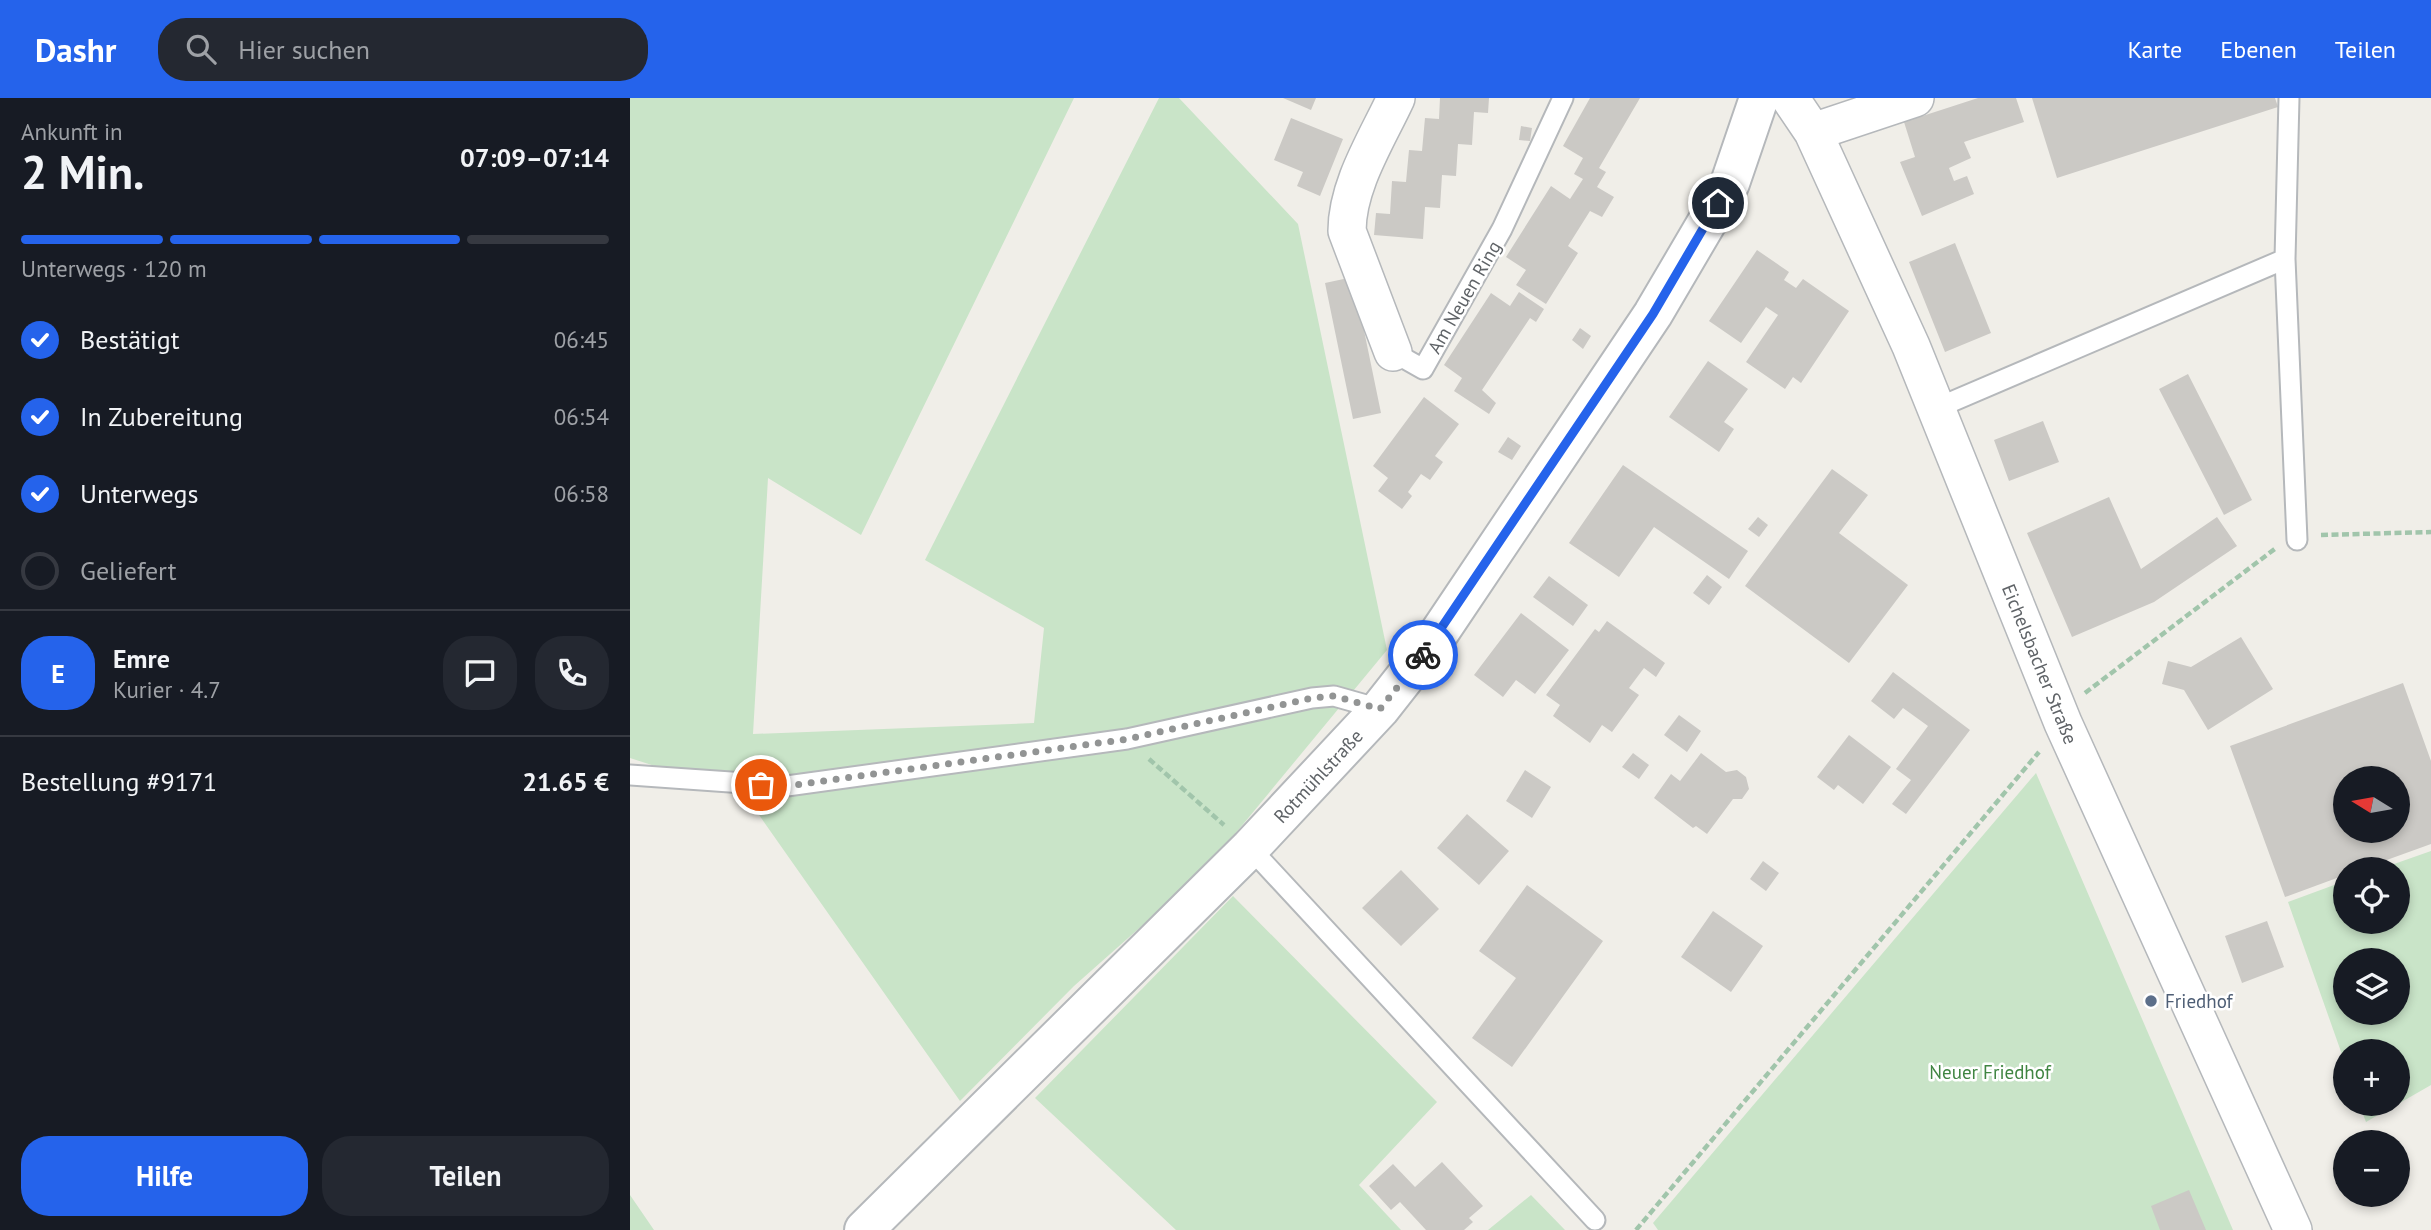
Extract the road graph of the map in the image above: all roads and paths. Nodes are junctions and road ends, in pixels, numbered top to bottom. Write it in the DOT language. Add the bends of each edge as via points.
graph roads {
  1 [pos="1396,98"];
  2 [pos="1563,98"];
  3 [pos="1759,98"];
  4 [pos="1790,98"];
  5 [pos="1915,98"];
  6 [pos="2289,98"];
  7 [pos="1813,132"];
  8 [pos="2285,259"];
  9 [pos="1393,352"];
  10 [pos="1937,408"];
  11 [pos="2431,532"];
  12 [pos="2297,540"];
  13 [pos="1380,709"];
  14 [pos="2063,723"];
  15 [pos="1128,739"];
  16 [pos="630,775"];
  17 [pos="1250,848"];
  18 [pos="1595,1220"];
  19 [pos="864,1230"];
  20 [pos="1636,1230"];
  21 [pos="2293,1230"];
  1 -- 9 [label="street, Am Neuen Ring" via="1347,212 1347,231"];
  2 -- 9 [label="lane, Am Neuen Ring" via="1502,229 1423,369"];
  3 -- 13 [label="street, Rotmühlstraße" via="1730,183 1653,314 1435,639"];
  4 -- 7 [label="street, Eichelsbacher Straße"];
  5 -- 7 [label="street"];
  6 -- 8 [label="lane"];
  7 -- 10 [label="street, Eichelsbacher Straße"];
  8 -- 10 [label="lane"];
  8 -- 12 [label="lane"];
  10 -- 14 [label="street, Eichelsbacher Straße"];
  11 -- 12 [label="path" via="2340,533"];
  12 -- 14 [label="path" via="2274,549 2107,674 2079,698"];
  13 -- 15 [label="lane" via="1334,696 1312,698"];
  13 -- 17 [label="street, Rotmühlstraße"];
  14 -- 20 [label="path"];
  14 -- 21 [label="street, Eichelsbacher Straße"];
  15 -- 16 [label="lane" via="787,786"];
  15 -- 17 [label="path"];
  17 -- 18 [label="lane"];
  17 -- 19 [label="street, Rotmühlstraße"];
}
